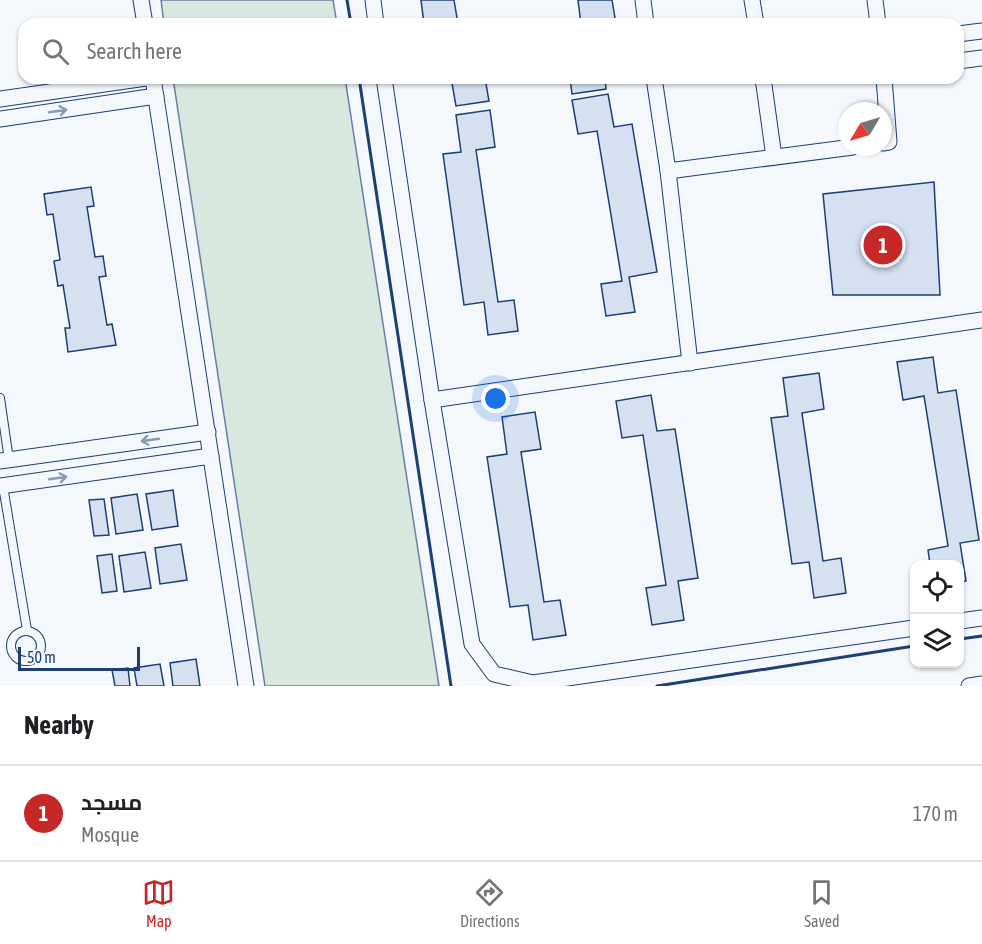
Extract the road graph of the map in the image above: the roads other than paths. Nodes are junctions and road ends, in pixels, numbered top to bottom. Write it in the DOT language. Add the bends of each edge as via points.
graph roads {
  1 [pos="141,0"];
  2 [pos="373,0"];
  3 [pos="643,0"];
  4 [pos="752,0"];
  5 [pos="875,0"];
  6 [pos="144,18"];
  7 [pos="375,18"];
  8 [pos="645,18"];
  9 [pos="755,18"];
  10 [pos="877,18"];
  11 [pos="982,31"];
  12 [pos="964,33"];
  13 [pos="982,58"];
  14 [pos="964,60"];
  15 [pos="104,84"];
  16 [pos="154,84"];
  17 [pos="385,84"];
  18 [pos="655,84"];
  19 [pos="764,84"];
  20 [pos="884,84"];
  21 [pos="156,96"];
  22 [pos="0,99"];
  23 [pos="886,102"];
  24 [pos="0,119"];
  25 [pos="838,149"];
  26 [pos="774,157"];
  27 [pos="668,171"];
  28 [pos="982,320"];
  29 [pos="690,363"];
  30 [pos="0,398"];
  31 [pos="432,400"];
  32 [pos="207,432"];
  33 [pos="211,456"];
  34 [pos="5,461"];
  35 [pos="2,486"];
  36 [pos="982,618"];
  37 [pos="964,620"];
  38 [pos="910,629"];
  39 [pos="27,630"];
  40 [pos="982,684"];
  41 [pos="246,686"];
  42 [pos="969,686"];
  1 -- 6 [label="street"];
  2 -- 7 [label="street"];
  3 -- 8 [label="street"];
  4 -- 9 [label="street"];
  5 -- 10 [label="street"];
  11 -- 12 [label="street"];
  13 -- 14 [label="street"];
  15 -- 22 [label="street"];
  16 -- 21 [label="street"];
  17 -- 31 [label="street"];
  18 -- 27 [label="street"];
  19 -- 26 [label="street"];
  20 -- 23 [label="street"];
  24 -- 21 [label="street, one-way"];
  21 -- 32 [label="street"];
  25 -- 26 [label="street"];
  26 -- 27 [label="street"];
  27 -- 29 [label="street"];
  28 -- 29 [label="street"];
  29 -- 31 [label="street"];
  30 -- 34 [label="lane"];
  31 -- 38 [label="street" via="472,644 494,674 533,683"];
  32 -- 33 [label="street"];
  32 -- 34 [label="street, one-way"];
  35 -- 33 [label="street, one-way"];
  33 -- 41 [label="street"];
  35 -- 39 [label="lane"];
  36 -- 37 [label="street"];
  39 -- 39 [label="lane" via="17,633 11,641 12,652 24,661 37,656 41,647 36,634"];
  40 -- 42 [label="street"];
}
